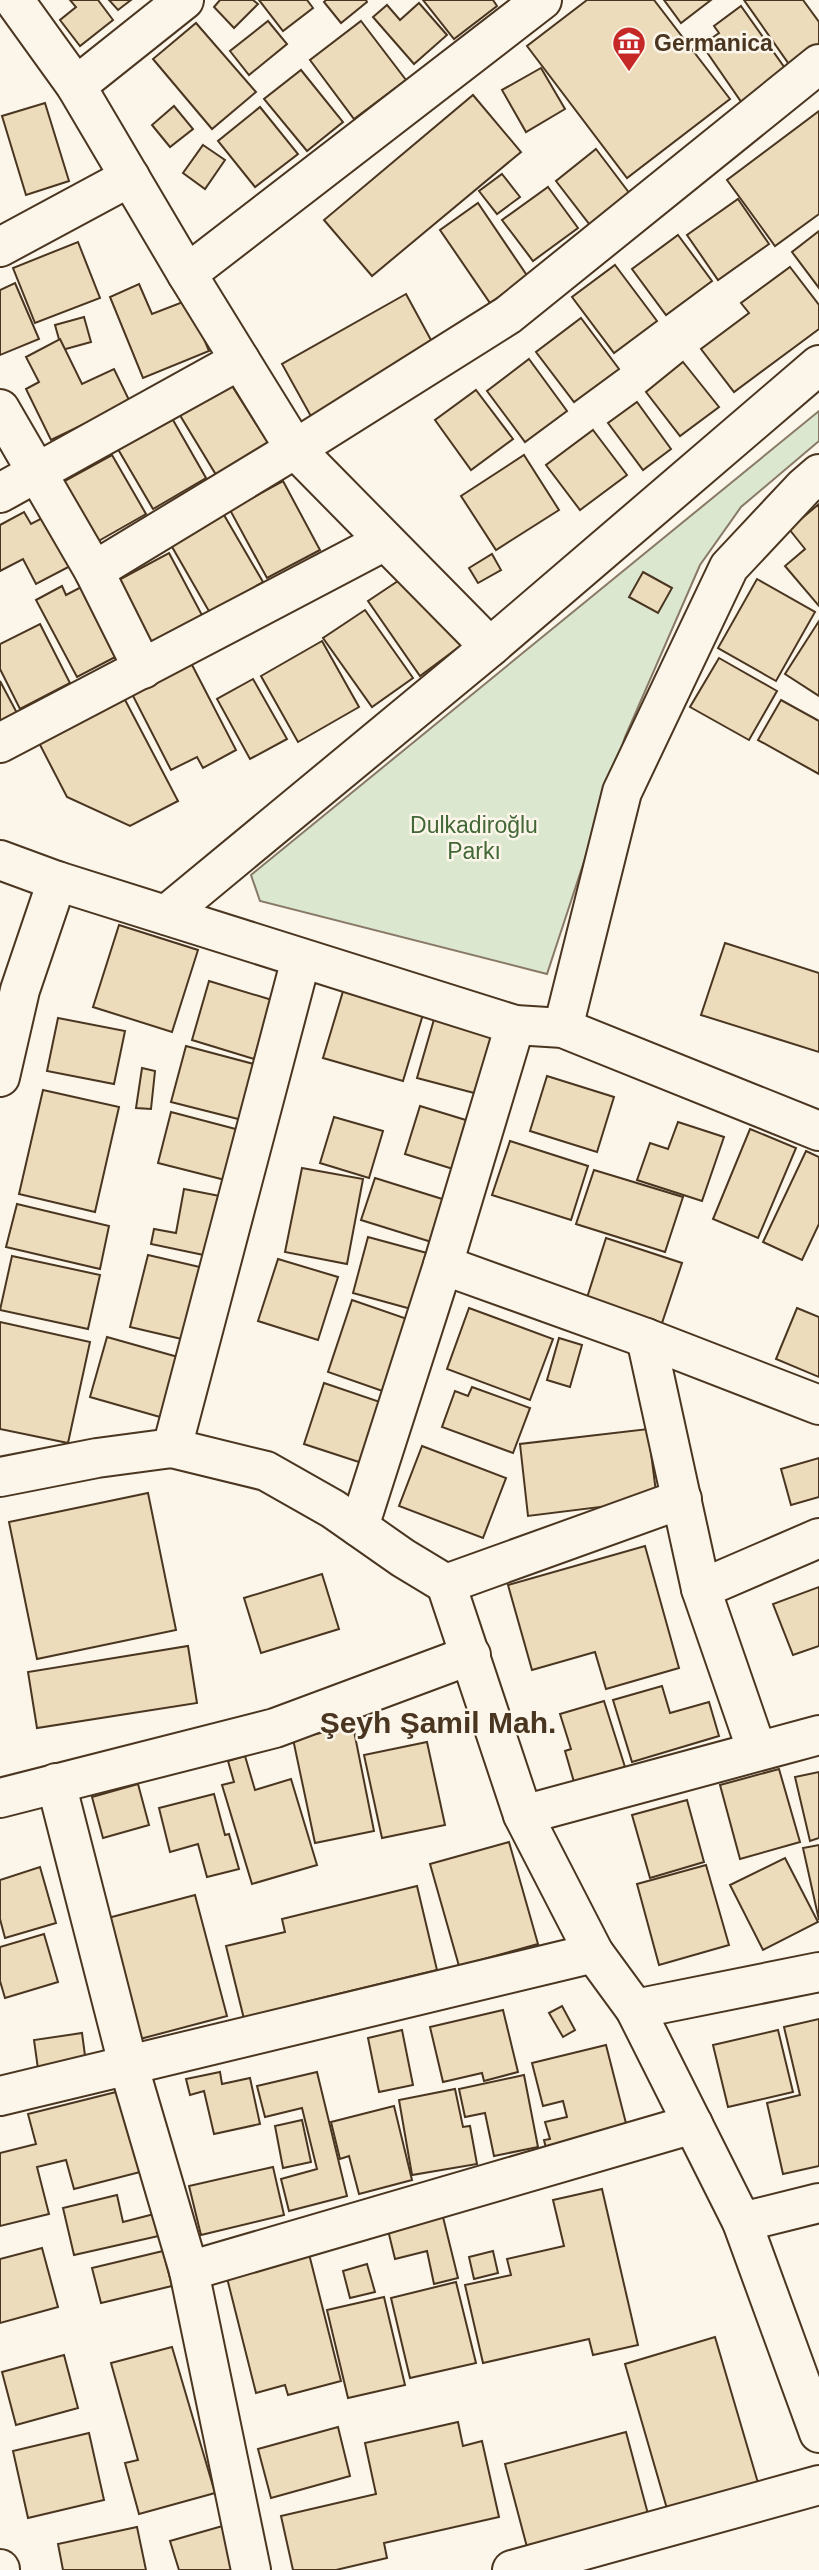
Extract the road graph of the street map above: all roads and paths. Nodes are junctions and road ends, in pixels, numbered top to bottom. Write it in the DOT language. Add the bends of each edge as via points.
graph roads {
  1 [pos="14,0"];
  2 [pos="184,0"];
  3 [pos="542,0"];
  4 [pos="819,64"];
  5 [pos="76,86"];
  6 [pos="130,177"];
  7 [pos="0,247"];
  8 [pos="187,274"];
  9 [pos="240,360"];
  10 [pos="819,365"];
  11 [pos="0,409"];
  12 [pos="295,449"];
  13 [pos="38,473"];
  14 [pos="819,474"];
  15 [pos="0,493"];
  16 [pos="385,541"];
  17 [pos="94,571"];
  18 [pos="491,646"];
  19 [pos="143,669"];
  20 [pos="0,743"];
  21 [pos="0,860"];
  22 [pos="57,881"];
  23 [pos="166,915"];
  24 [pos="301,958"];
  25 [pos="10,988"];
  26 [pos="515,1025"];
  27 [pos="563,1028"];
  28 [pos="0,1077"];
  29 [pos="819,1131"];
  30 [pos="443,1265"];
  31 [pos="646,1338"];
  32 [pos="819,1405"];
  33 [pos="172,1448"];
  34 [pos="11,1472"];
  35 [pos="682,1499"];
  36 [pos="359,1527"];
  37 [pos="819,1538"];
  38 [pos="446,1584"];
  39 [pos="701,1589"];
  40 [pos="471,1655"];
  41 [pos="819,1735"];
  42 [pos="757,1751"];
  43 [pos="56,1783"];
  44 [pos="0,1798"];
  45 [pos="523,1815"];
  46 [pos="594,1953"];
  47 [pos="819,1972"];
  48 [pos="635,2009"];
  49 [pos="128,2064"];
  50 [pos="0,2096"];
  51 [pos="693,2124"];
  52 [pos="819,2203"];
  53 [pos="742,2222"];
  54 [pos="189,2271"];
  55 [pos="819,2434"];
  56 [pos="819,2484"];
  57 [pos="251,2570"];
  58 [pos="512,2570"];
  1 -- 5 [label="street"];
  2 -- 5 [label="street"];
  3 -- 8 [label="street"];
  4 -- 12 [label="street" via="508,315"];
  5 -- 6 [label="street"];
  6 -- 7 [label="street"];
  6 -- 8 [label="street"];
  8 -- 9 [label="street"];
  9 -- 12 [label="street"];
  9 -- 13 [label="street"];
  10 -- 18 [label="street"];
  11 -- 13 [label="street"];
  12 -- 16 [label="street"];
  12 -- 17 [label="street"];
  13 -- 15 [label="street"];
  13 -- 17 [label="street"];
  14 -- 27 [label="street" via="729,567 622,792"];
  16 -- 18 [label="street"];
  16 -- 19 [label="street"];
  17 -- 19 [label="street"];
  18 -- 23 [label="street"];
  19 -- 20 [label="street"];
  21 -- 22 [label="street"];
  22 -- 23 [label="street"];
  22 -- 25 [label="street"];
  23 -- 24 [label="street"];
  24 -- 26 [label="street"];
  24 -- 33 [label="street"];
  25 -- 28 [label="street"];
  26 -- 27 [label="street"];
  26 -- 30 [label="street"];
  27 -- 29 [label="street"];
  30 -- 31 [label="street"];
  30 -- 36 [label="street"];
  31 -- 32 [label="street"];
  31 -- 35 [label="street"];
  33 -- 34 [label="street"];
  33 -- 36 [label="street" via="266,1471"];
  35 -- 38 [label="street"];
  35 -- 39 [label="street"];
  36 -- 38 [label="street"];
  37 -- 39 [label="street"];
  38 -- 40 [label="street"];
  39 -- 42 [label="street"];
  40 -- 43 [label="street" via="275,1728"];
  40 -- 45 [label="street"];
  41 -- 42 [label="street"];
  42 -- 45 [label="street"];
  43 -- 44 [label="street"];
  43 -- 49 [label="street"];
  45 -- 46 [label="street"];
  46 -- 48 [label="street"];
  46 -- 49 [label="street"];
  47 -- 48 [label="street"];
  48 -- 51 [label="street"];
  49 -- 50 [label="street"];
  49 -- 54 [label="street"];
  51 -- 53 [label="street"];
  51 -- 54 [label="street"];
  52 -- 53 [label="street"];
  53 -- 55 [label="street"];
  54 -- 57 [label="street"];
  56 -- 58 [label="street"];
}
